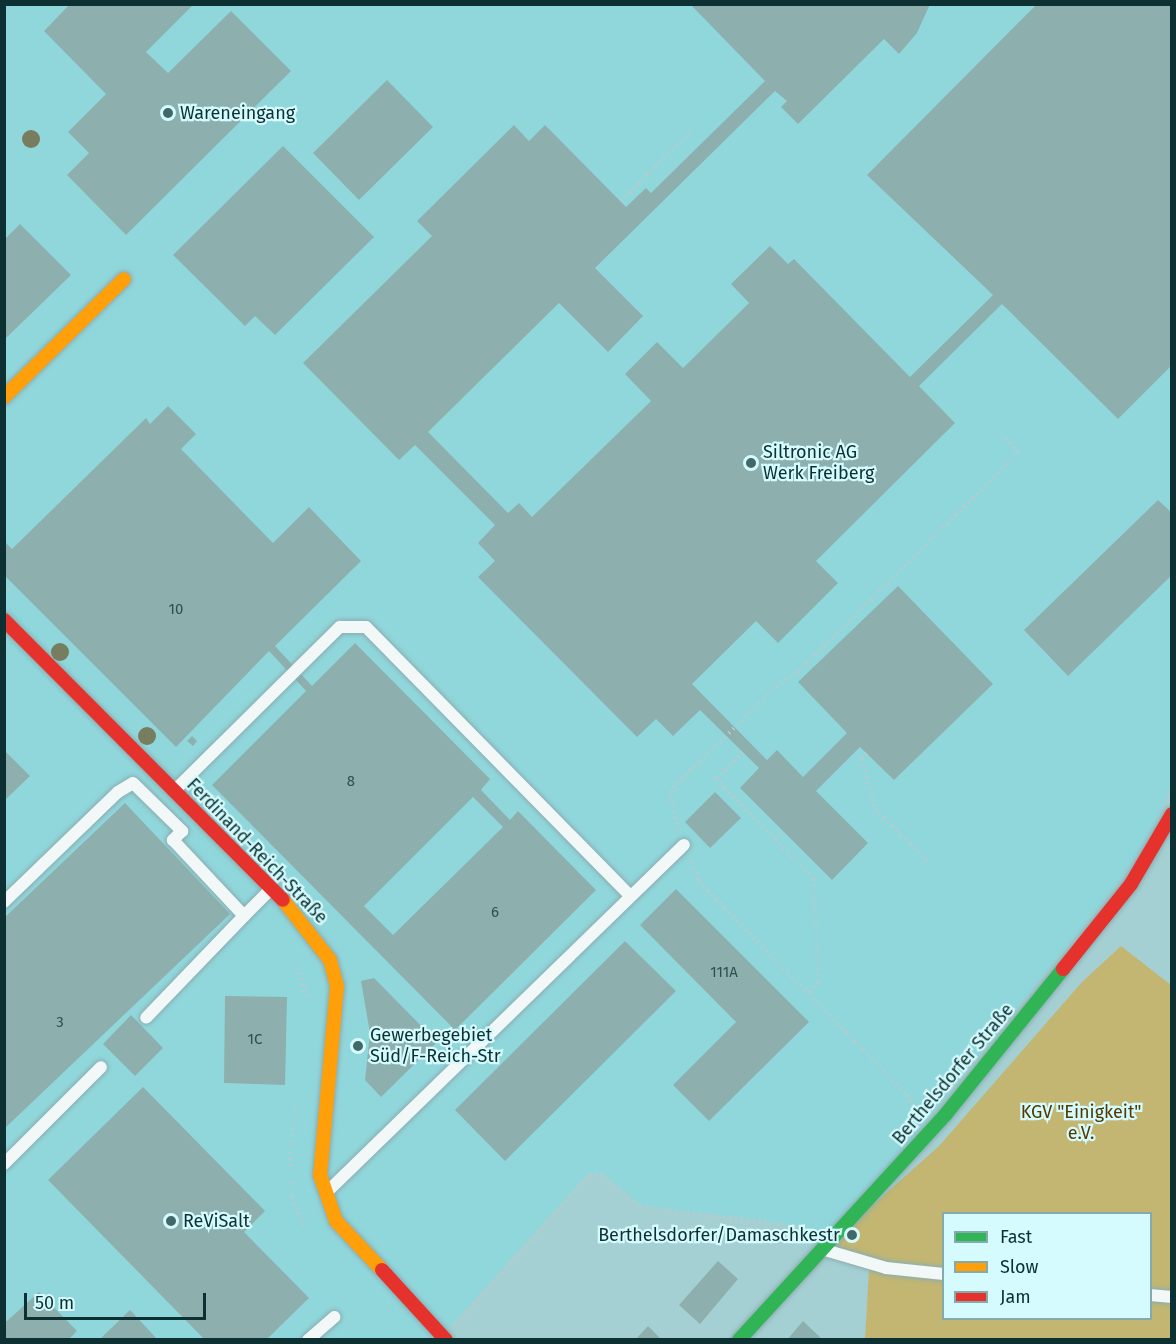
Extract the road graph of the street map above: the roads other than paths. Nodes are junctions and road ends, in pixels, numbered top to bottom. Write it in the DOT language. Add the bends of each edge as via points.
graph roads {
  1 [pos="124,279"];
  2 [pos="4,397"];
  3 [pos="4,620"];
  4 [pos="174,791"];
  5 [pos="1172,814"];
  6 [pos="684,845"];
  7 [pos="272,888"];
  8 [pos="630,896"];
  9 [pos="4,902"];
  10 [pos="244,916"];
  11 [pos="146,1018"];
  12 [pos="101,1067"];
  13 [pos="4,1164"];
  14 [pos="326,1193"];
  15 [pos="822,1250"];
  16 [pos="942,1274"];
  17 [pos="1152,1295"];
  18 [pos="1172,1298"];
  19 [pos="333,1317"];
  20 [pos="444,1339"];
  21 [pos="308,1340"];
  22 [pos="739,1340"];
  1 -- 2 [label="street"];
  3 -- 4 [label="street, Ferdinand-Reich-Straße"];
  4 -- 7 [label="street, Ferdinand-Reich-Straße"];
  4 -- 8 [label="lane" via="340,627 366,627"];
  5 -- 15 [label="street, Berthelsdorfer Straße" via="1131,884 1065,968 946,1114"];
  6 -- 8 [label="lane"];
  7 -- 10 [label="lane"];
  7 -- 14 [label="street, Ferdinand-Reich-Straße" via="330,960 338,986 320,1174"];
  8 -- 14 [label="lane"];
  9 -- 10 [label="lane" via="118,792 133,783 182,831 173,840"];
  10 -- 11 [label="lane"];
  12 -- 13 [label="lane"];
  14 -- 20 [label="street, Ferdinand-Reich-Straße" via="336,1221"];
  15 -- 16 [label="lane" via="885,1268"];
  15 -- 22 [label="street, Berthelsdorfer Straße"];
  17 -- 18 [label="lane"];
  19 -- 21 [label="lane"];
}
